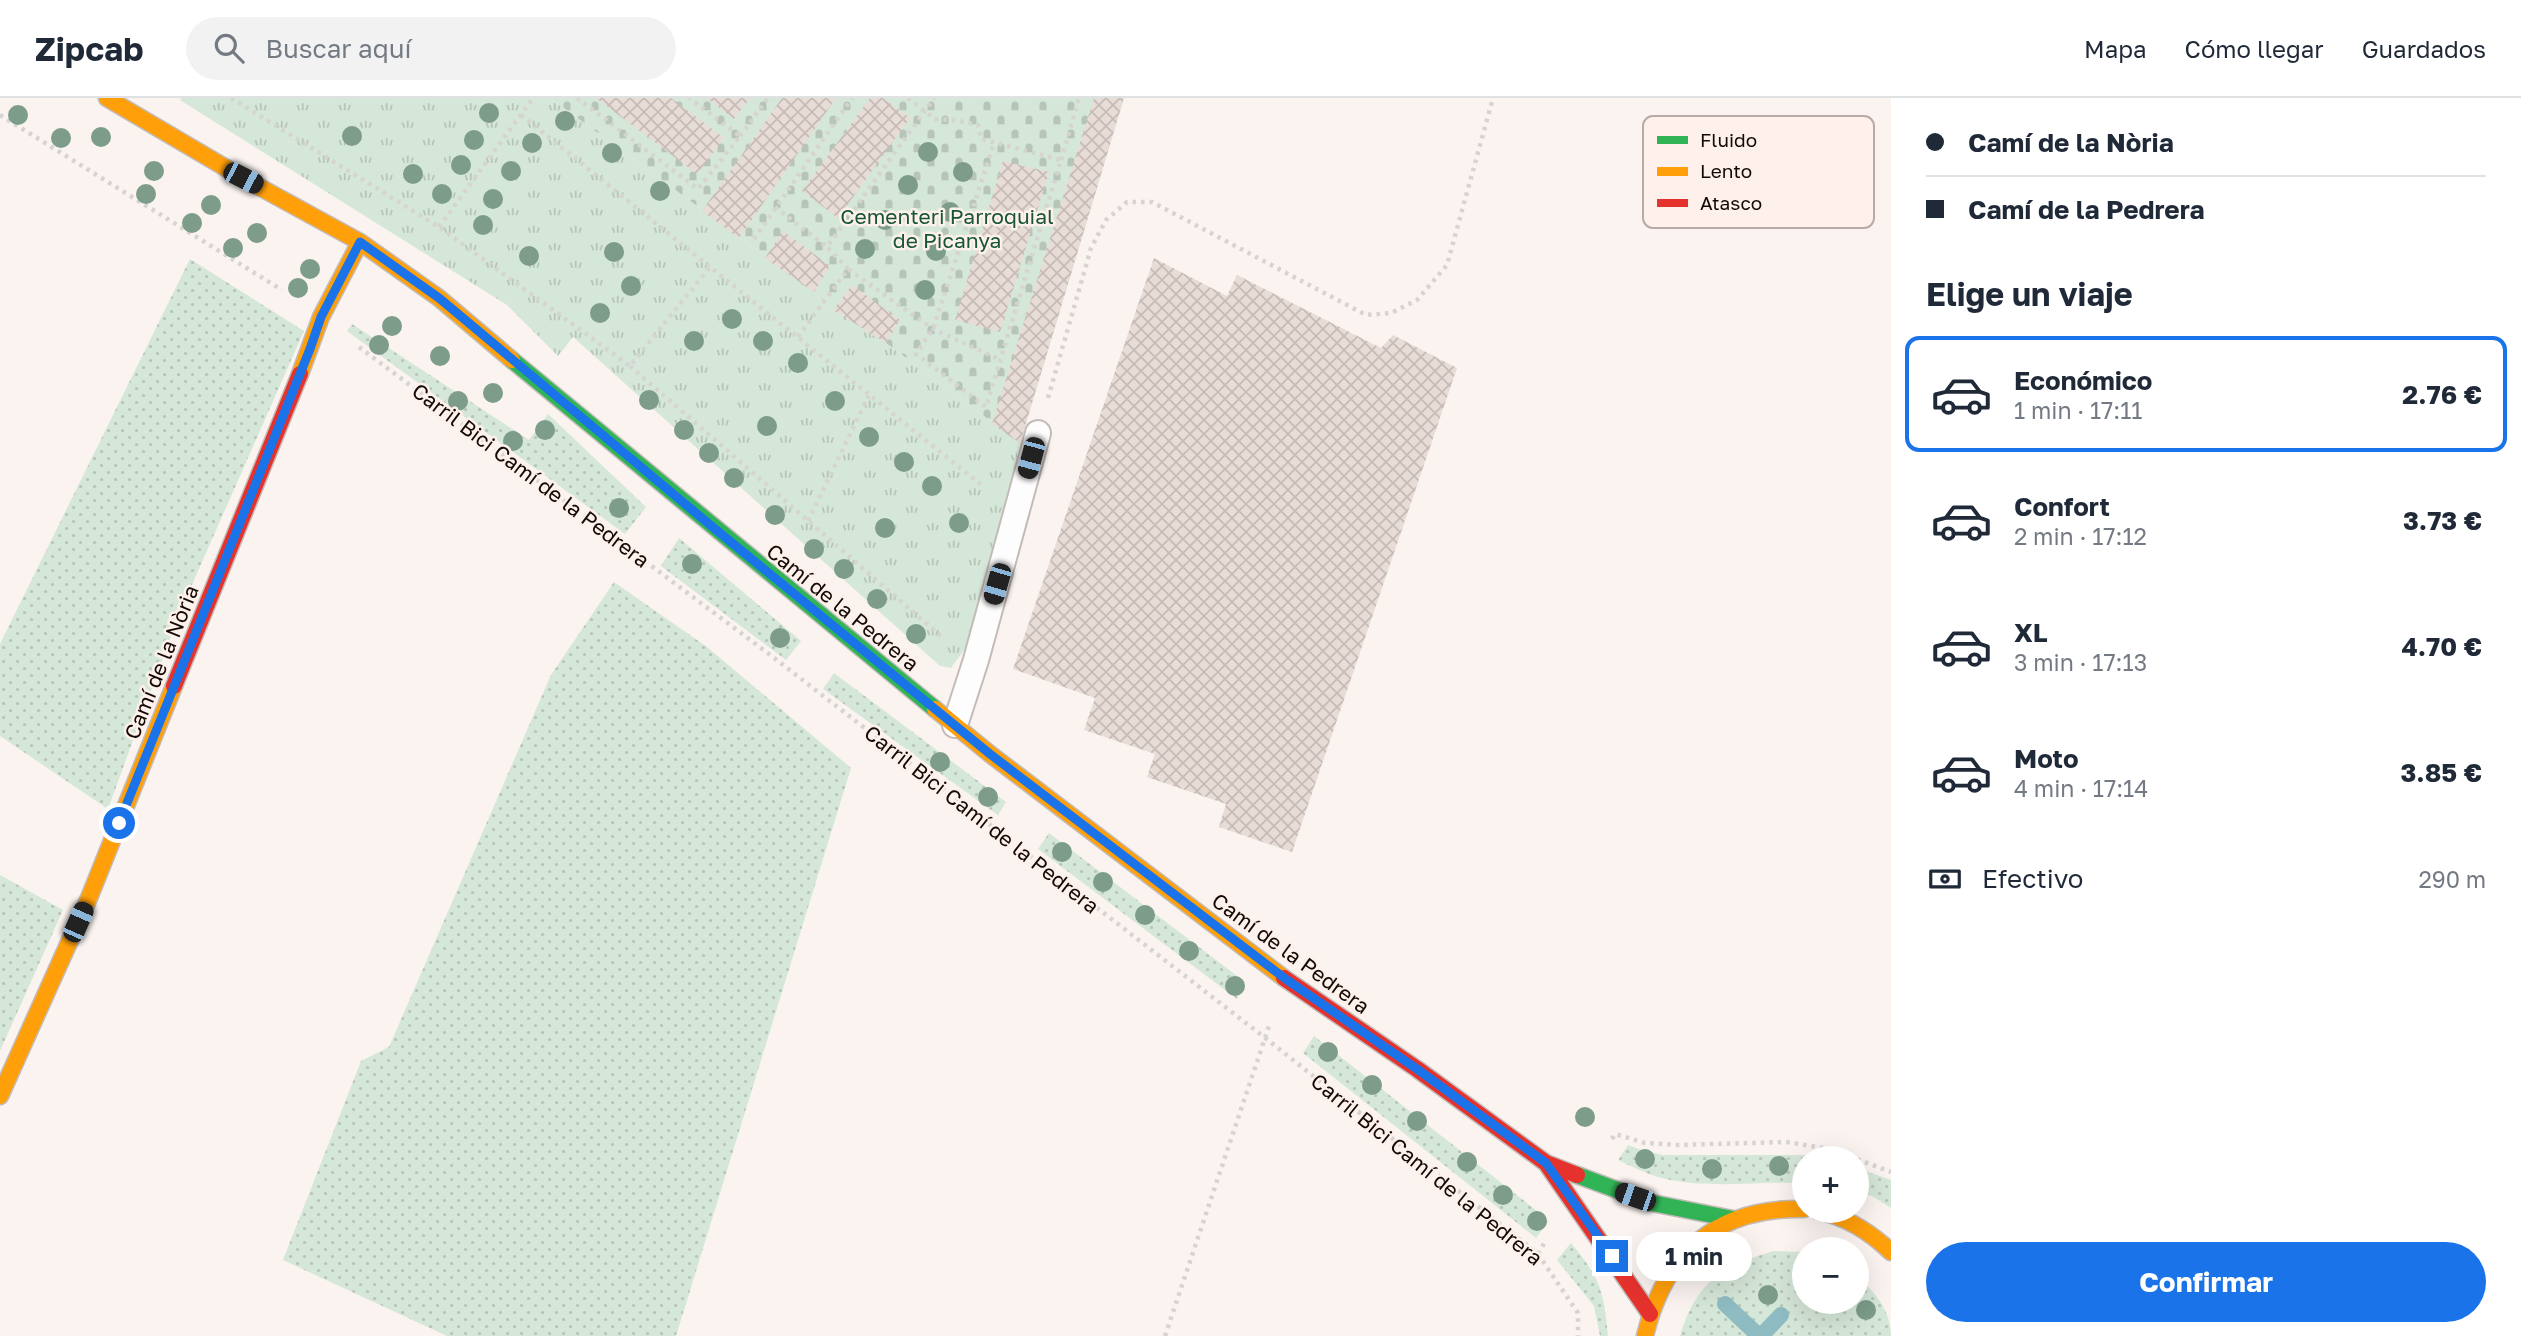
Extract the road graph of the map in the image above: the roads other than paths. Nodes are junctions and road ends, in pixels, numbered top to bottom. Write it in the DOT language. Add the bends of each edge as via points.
graph roads {
  1 [pos="107,98"];
  2 [pos="360,242"];
  3 [pos="1038,433"];
  4 [pos="955,725"];
  5 [pos="0,1097"];
  6 [pos="1546,1163"];
  7 [pos="1792,1208"];
  8 [pos="1733,1219"];
  9 [pos="1853,1223"];
  10 [pos="1891,1252"];
  11 [pos="1650,1314"];
  12 [pos="1645,1336"];
  1 -- 2 [label="street, Camí de la Pedrera"];
  2 -- 4 [label="street, Camí de la Pedrera" via="439,298"];
  2 -- 5 [label="street, Camí de la Nòria" via="321,317 89,898"];
  3 -- 4 [label="lane"];
  4 -- 6 [label="street, Camí de la Pedrera" via="1287,980"];
  6 -- 8 [label="street, Camí de la Pedrera" via="1652,1203"];
  6 -- 11 [label="street, Camí de la Pedrera"];
  7 -- 8 [label="street" via="1762,1210"];
  8 -- 11 [label="street" via="1704,1235 1680,1257"];
  9 -- 10 [label="street"];
  11 -- 12 [label="street"];
}
